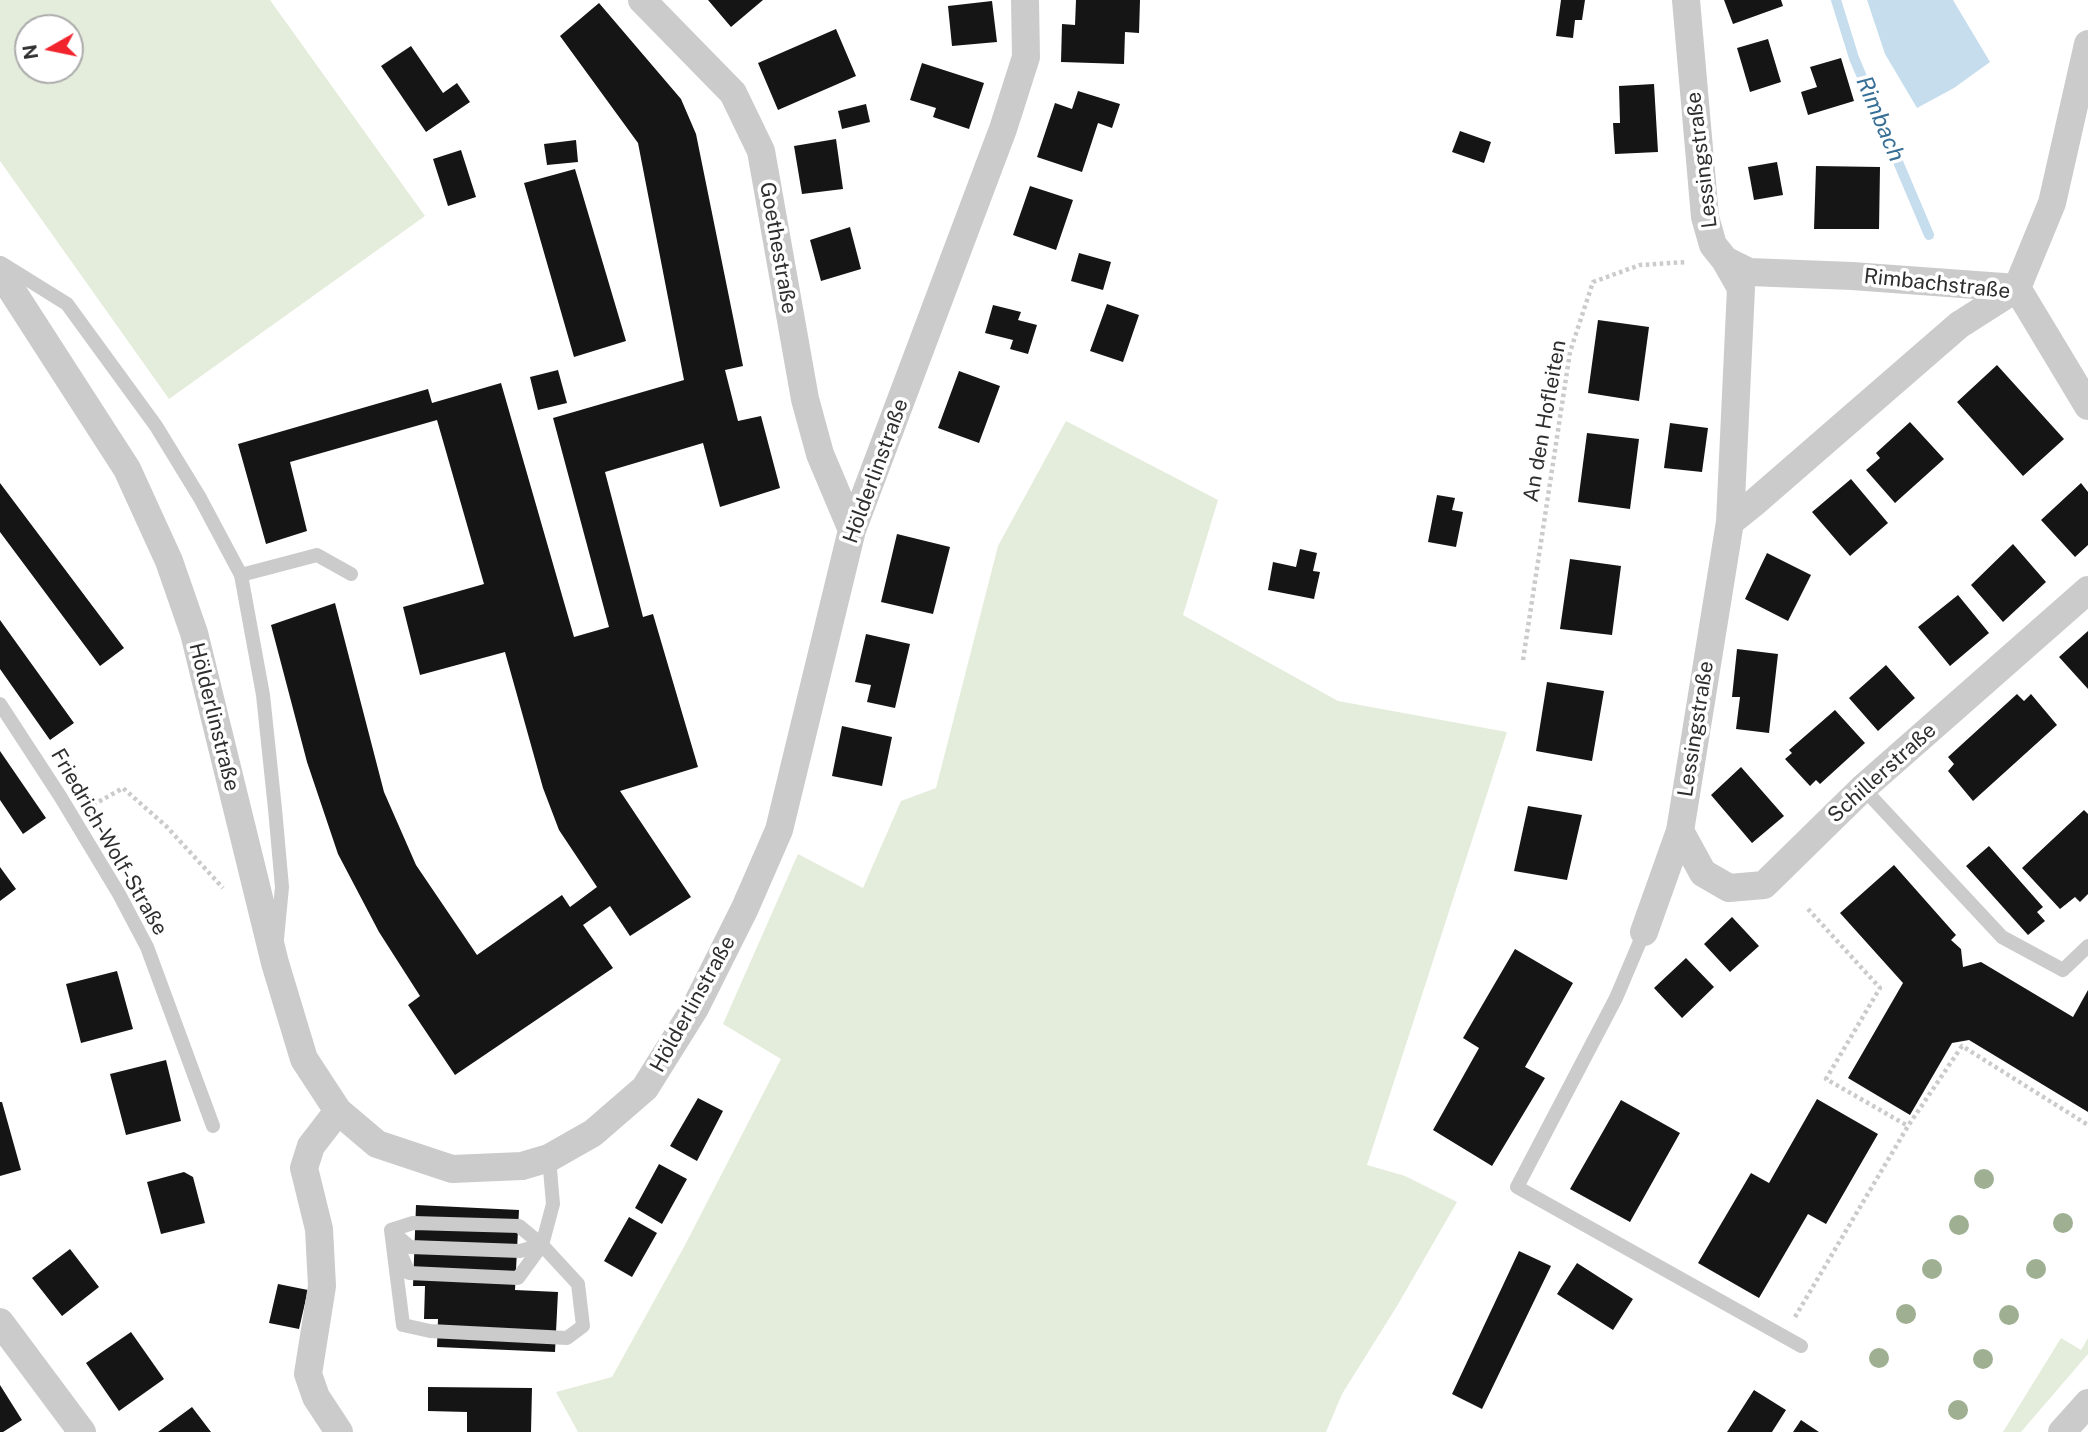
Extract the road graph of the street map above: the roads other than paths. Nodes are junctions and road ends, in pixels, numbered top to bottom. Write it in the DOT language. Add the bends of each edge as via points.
graph roads {
  1 [pos="642,0"];
  2 [pos="1025,0"];
  3 [pos="1686,0"];
  4 [pos="2088,44"];
  5 [pos="1725,260"];
  6 [pos="0,262"];
  7 [pos="0,272"];
  8 [pos="2017,288"];
  9 [pos="2088,406"];
  10 [pos="1730,522"];
  11 [pos="852,530"];
  12 [pos="351,574"];
  13 [pos="241,575"];
  14 [pos="2088,590"];
  15 [pos="0,704"];
  16 [pos="1863,788"];
  17 [pos="1680,831"];
  18 [pos="1644,932"];
  19 [pos="2088,946"];
  20 [pos="275,963"];
  21 [pos="338,1111"];
  22 [pos="213,1126"];
  23 [pos="550,1158"];
  24 [pos="391,1230"];
  25 [pos="542,1245"];
  26 [pos="0,1322"];
  27 [pos="1801,1346"];
  28 [pos="2088,1403"];
  29 [pos="82,1432"];
  30 [pos="338,1432"];
  31 [pos="2062,1432"];
  1 -- 11 [label="street, Goethestraße" via="733,93 761,151 805,399 820,454"];
  2 -- 11 [label="street, Hölderlinstraße" via="1026,57 1003,129"];
  3 -- 5 [label="street, Lessingstraße" via="1704,217 1713,245"];
  4 -- 8 [label="street" via="2052,203"];
  5 -- 8 [label="street, Rimbachstraße" via="1749,272"];
  5 -- 10 [label="street, Lessingstraße" via="1741,288"];
  6 -- 13 [label="lane" via="67,304 156,426"];
  7 -- 20 [label="street, Hölderlinstraße" via="127,469 169,561 194,634"];
  8 -- 9 [label="street, Rimbachstraße"];
  8 -- 10 [label="street" via="1958,325"];
  10 -- 17 [label="street, Lessingstraße"];
  11 -- 23 [label="street, Hölderlinstraße" via="779,830 745,908 695,1008 645,1088 593,1133"];
  12 -- 13 [label="lane" via="317,555"];
  13 -- 20 [label="lane" via="262,695 282,887"];
  14 -- 16 [label="street, Schillerstraße"];
  15 -- 22 [label="lane, Friedrich-Wolf-Straße" via="81,831 147,947"];
  16 -- 17 [label="street, Schillerstraße" via="1764,885 1729,888 1703,873"];
  16 -- 19 [label="lane" via="2002,937 2063,970"];
  17 -- 18 [label="street, Lessingstraße"];
  18 -- 27 [label="lane" via="1616,998 1517,1187"];
  20 -- 21 [label="street, Hölderlinstraße" via="304,1059"];
  21 -- 23 [label="street, Hölderlinstraße" via="377,1144 452,1169 522,1166"];
  21 -- 30 [label="street" via="311,1146 304,1168 319,1229 322,1286 308,1374"];
  23 -- 25 [label="lane" via="553,1204"];
  24 -- 25 [label="lane" via="410,1247 520,1251"];
  24 -- 25 [label="lane" via="413,1223 519,1226"];
  24 -- 25 [label="lane" via="409,1273 518,1278"];
  24 -- 25 [label="lane" via="403,1325 430,1331 567,1338 583,1326 578,1284"];
  26 -- 29 [label="street"];
  28 -- 31 [label="street"];
}
